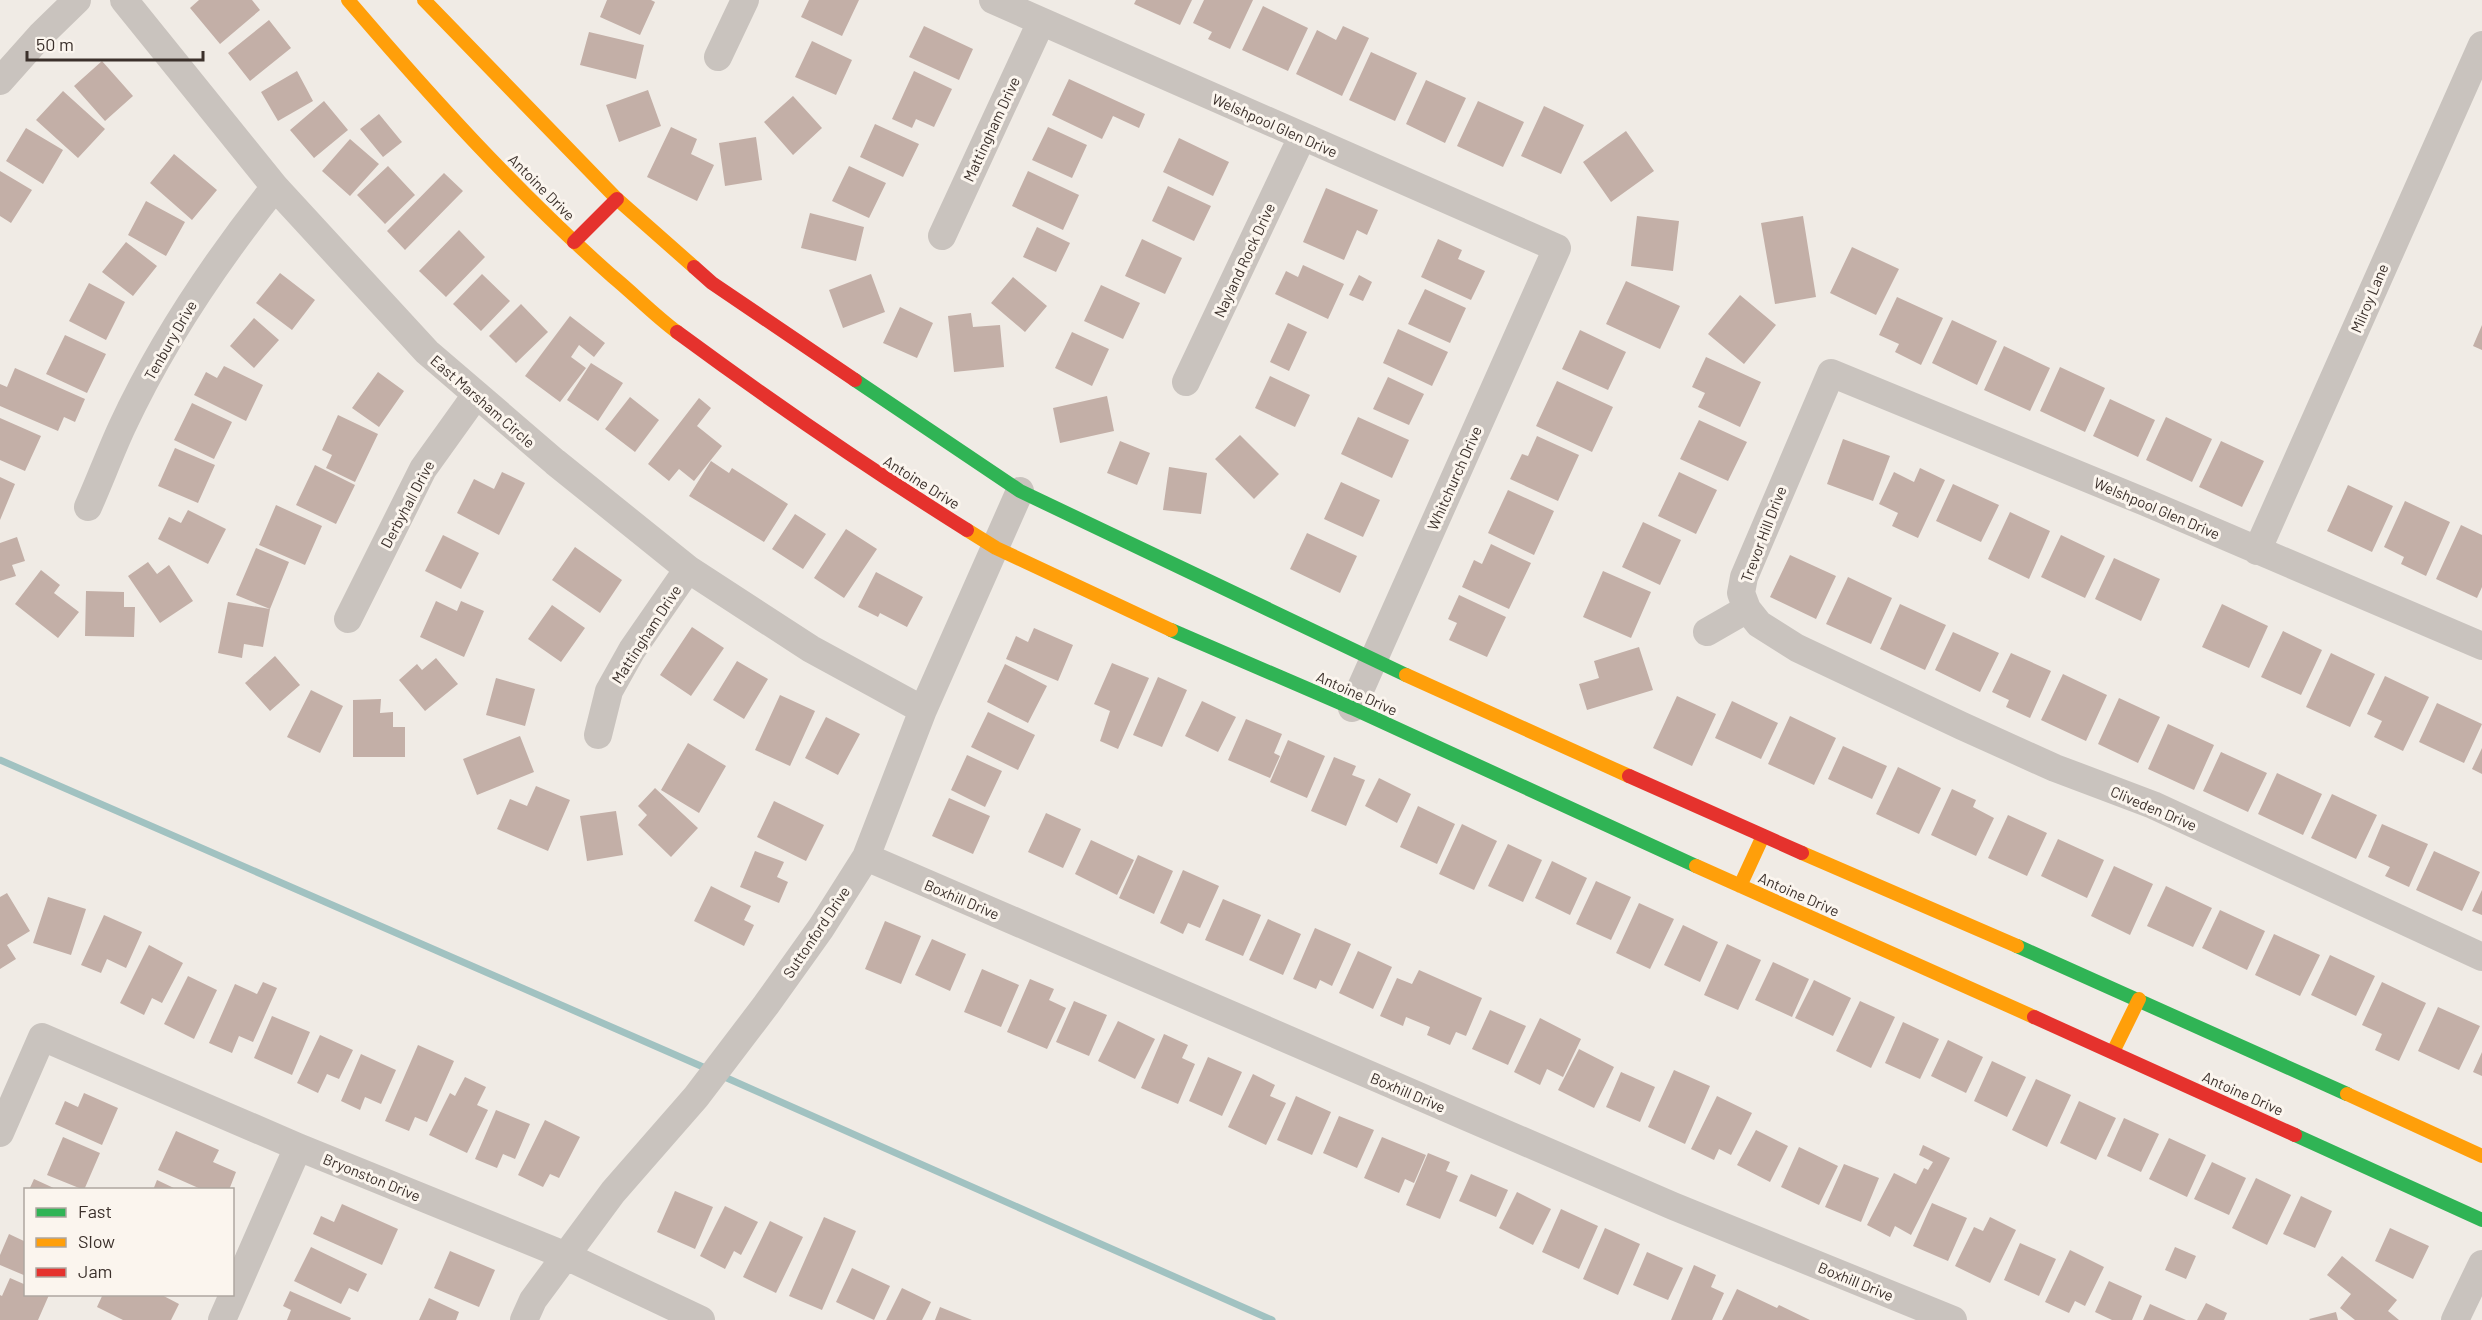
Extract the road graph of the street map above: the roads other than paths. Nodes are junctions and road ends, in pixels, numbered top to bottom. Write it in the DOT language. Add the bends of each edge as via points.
graph roads {
  1 [pos="77,0"];
  2 [pos="124,0"];
  3 [pos="348,0"];
  4 [pos="424,0"];
  5 [pos="745,0"];
  6 [pos="993,0"];
  7 [pos="1041,22"];
  8 [pos="2482,45"];
  9 [pos="718,57"];
  10 [pos="0,81"];
  11 [pos="1302,137"];
  12 [pos="275,187"];
  13 [pos="616,199"];
  14 [pos="942,236"];
  15 [pos="574,242"];
  16 [pos="1557,248"];
  17 [pos="1831,373"];
  18 [pos="1186,382"];
  19 [pos="476,396"];
  20 [pos="1020,491"];
  21 [pos="88,507"];
  22 [pos="996,548"];
  23 [pos="2257,551"];
  24 [pos="688,569"];
  25 [pos="1747,609"];
  26 [pos="348,619"];
  27 [pos="1707,632"];
  28 [pos="2482,646"];
  29 [pos="1372,660"];
  30 [pos="1352,708"];
  31 [pos="923,710"];
  32 [pos="598,735"];
  33 [pos="1763,836"];
  34 [pos="866,857"];
  35 [pos="1740,886"];
  36 [pos="2482,957"];
  37 [pos="2139,999"];
  38 [pos="2113,1052"];
  39 [pos="0,1132"];
  40 [pos="298,1147"];
  41 [pos="2482,1156"];
  42 [pos="2482,1220"];
  43 [pos="564,1255"];
  44 [pos="2482,1264"];
  45 [pos="234,1293"];
  46 [pos="233,1296"];
  47 [pos="222,1320"];
  48 [pos="525,1320"];
  49 [pos="701,1320"];
  50 [pos="1953,1320"];
  51 [pos="2455,1320"];
  1 -- 10 [label="street"];
  2 -- 12 [label="street, East Marsham Circle"];
  3 -- 15 [label="main road, Antoine Drive" via="443,110"];
  4 -- 13 [label="main road"];
  5 -- 9 [label="street"];
  6 -- 7 [label="street, Welshpool Glen Drive"];
  7 -- 11 [label="street, Welshpool Glen Drive"];
  7 -- 14 [label="street, Mattingham Drive"];
  8 -- 23 [label="street, Milroy Lane"];
  11 -- 16 [label="street, Welshpool Glen Drive"];
  11 -- 18 [label="street, Nayland Rock Drive"];
  12 -- 19 [label="street, East Marsham Circle" via="427,352"];
  12 -- 21 [label="street, Tenbury Drive" via="203,283 159,356 123,425"];
  13 -- 15 [label="main road"];
  13 -- 20 [label="main road" via="712,283"];
  15 -- 22 [label="main road, Antoine Drive" via="673,329 773,403"];
  16 -- 29 [label="street, Whitchurch Drive"];
  17 -- 23 [label="street, Welshpool Glen Drive"];
  17 -- 25 [label="street, Trevor Hill Drive" via="1744,577 1741,593"];
  19 -- 24 [label="street, East Marsham Circle"];
  19 -- 26 [label="street, Derbyhall Drive" via="423,469"];
  20 -- 22 [label="street, Suttonford Drive"];
  20 -- 29 [label="main road"];
  22 -- 30 [label="main road, Antoine Drive" via="1121,608"];
  22 -- 31 [label="street, Suttonford Drive"];
  23 -- 28 [label="street, Welshpool Glen Drive"];
  24 -- 31 [label="street, East Marsham Circle" via="811,649"];
  24 -- 32 [label="street, Mattingham Drive" via="609,691"];
  25 -- 27 [label="street"];
  25 -- 36 [label="street, Cliveden Drive" via="1776,636 1825,661 2055,768 2153,805"];
  29 -- 30 [label="street, Whitchurch Drive"];
  29 -- 33 [label="main road"];
  30 -- 35 [label="main road, Antoine Drive"];
  31 -- 34 [label="street, Suttonford Drive"];
  33 -- 35 [label="main road"];
  33 -- 37 [label="main road"];
  34 -- 43 [label="street, Suttonford Drive" via="766,1005 696,1097 612,1192"];
  34 -- 50 [label="street, Boxhill Drive" via="1662,1202"];
  35 -- 38 [label="main road, Antoine Drive"];
  37 -- 38 [label="main road"];
  37 -- 41 [label="main road"];
  38 -- 42 [label="main road, Antoine Drive"];
  39 -- 40 [label="street, Bryonston Drive" via="42,1037"];
  40 -- 43 [label="street, Bryonston Drive"];
  40 -- 45 [label="street"];
  43 -- 48 [label="street, Suttonford Drive" via="533,1300"];
  43 -- 49 [label="street, Bryonston Drive"];
  44 -- 51 [label="street"];
  46 -- 47 [label="street"];
}
